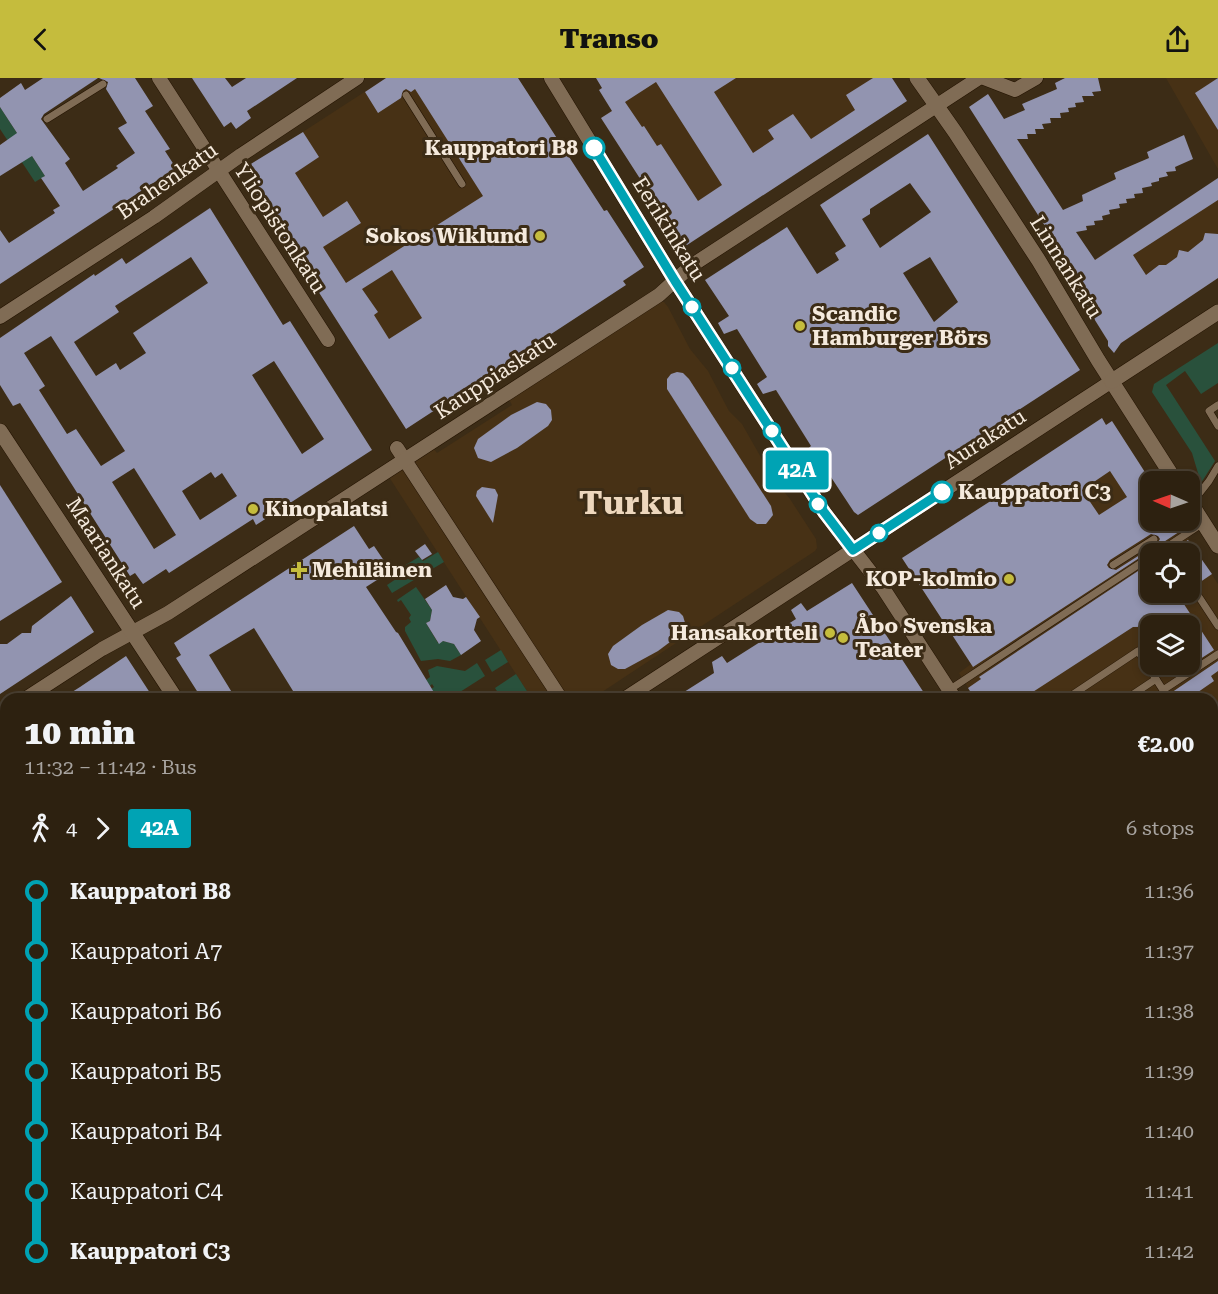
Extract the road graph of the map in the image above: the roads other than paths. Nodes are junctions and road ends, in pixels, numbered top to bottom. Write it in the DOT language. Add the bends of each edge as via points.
graph roads {
  1 [pos="159,78"];
  2 [pos="357,78"];
  3 [pos="551,78"];
  4 [pos="917,78"];
  5 [pos="982,78"];
  6 [pos="1036,78"];
  7 [pos="103,84"];
  8 [pos="406,95"];
  9 [pos="936,106"];
  10 [pos="47,119"];
  11 [pos="218,172"];
  12 [pos="462,184"];
  13 [pos="675,281"];
  14 [pos="1218,312"];
  15 [pos="0,317"];
  16 [pos="328,340"];
  17 [pos="1112,381"];
  18 [pos="1218,405"];
  19 [pos="1218,426"];
  20 [pos="0,431"];
  21 [pos="401,454"];
  22 [pos="1218,466"];
  23 [pos="1169,471"];
  24 [pos="1200,500"];
  25 [pos="1200,520"];
  26 [pos="1177,531"];
  27 [pos="1154,539"];
  28 [pos="1166,543"];
  29 [pos="1218,546"];
  30 [pos="853,550"];
  31 [pos="1140,564"];
  32 [pos="1113,565"];
  33 [pos="1200,599"];
  34 [pos="1218,626"];
  35 [pos="133,632"];
  36 [pos="1218,654"];
  37 [pos="1156,679"];
  38 [pos="35,693"];
  39 [pos="172,693"];
  40 [pos="557,693"];
  41 [pos="633,693"];
  42 [pos="951,693"];
  43 [pos="955,693"];
  44 [pos="1075,693"];
  45 [pos="1135,693"];
  1 -- 11 [label="street, Yliopistonkatu"];
  2 -- 11 [label="street, Brahenkatu"];
  3 -- 13 [label="street, Eerikinkatu"];
  4 -- 9 [label="main road, Linnankatu"];
  5 -- 6 [label="street, Kauppiaskatu" via="1015,90"];
  5 -- 9 [label="street, Kauppiaskatu"];
  7 -- 10 [label="lane"];
  8 -- 12 [label="lane"];
  9 -- 13 [label="street, Kauppiaskatu"];
  9 -- 17 [label="main road, Linnankatu" via="1039,261"];
  11 -- 15 [label="street, Brahenkatu"];
  11 -- 16 [label="street, Yliopistonkatu"];
  13 -- 21 [label="street, Kauppiaskatu" via="659,295"];
  13 -- 30 [label="street, Eerikinkatu" via="831,523"];
  14 -- 17 [label="main road, Aurakatu"];
  17 -- 23 [label="main road, Linnankatu"];
  17 -- 30 [label="street, Aurakatu"];
  18 -- 19 [label="lane" via="1209,411"];
  20 -- 35 [label="main road, Maariankatu"];
  21 -- 35 [label="street, Kauppiaskatu" via="256,556"];
  21 -- 40 [label="street"];
  22 -- 24 [label="lane"];
  25 -- 29 [label="main road"];
  26 -- 28 [label="lane"];
  27 -- 32 [label="lane"];
  30 -- 41 [label="street, Aurakatu"];
  30 -- 42 [label="street, Eerikinkatu" via="883,588"];
  31 -- 43 [label="lane"];
  33 -- 34 [label="lane"];
  35 -- 38 [label="street, Kauppiaskatu"];
  35 -- 39 [label="main road, Maariankatu"];
  36 -- 37 [label="lane" via="1163,690"];
  37 -- 44 [label="lane" via="1138,651"];
  37 -- 45 [label="lane"];
}
